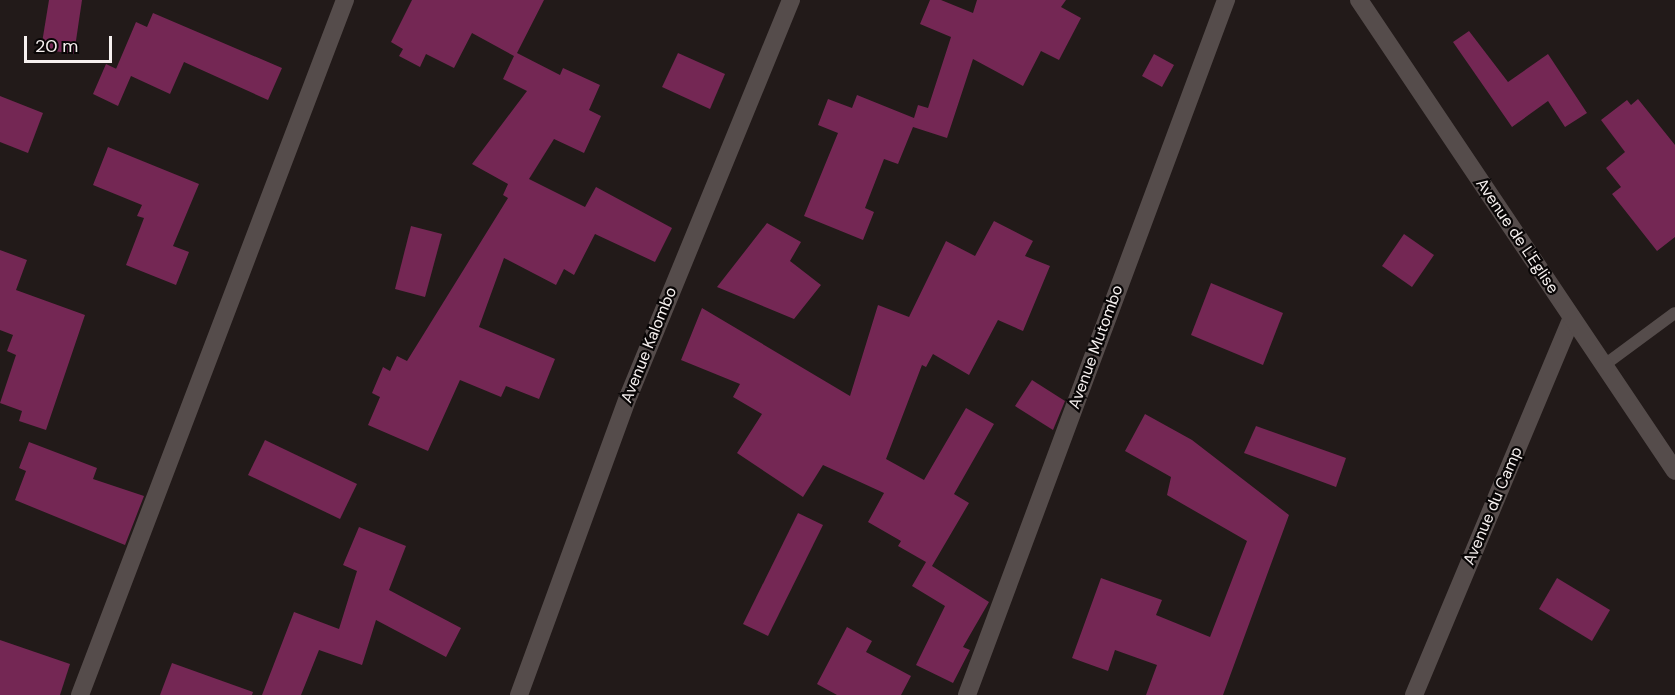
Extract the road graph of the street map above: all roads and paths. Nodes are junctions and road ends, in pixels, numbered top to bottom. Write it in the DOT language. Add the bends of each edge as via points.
graph roads {
  1 [pos="345,0"];
  2 [pos="791,0"];
  3 [pos="1226,0"];
  4 [pos="1359,0"];
  5 [pos="1675,313"];
  6 [pos="1572,318"];
  7 [pos="1604,366"];
  8 [pos="1675,471"];
  9 [pos="81,695"];
  10 [pos="519,695"];
  11 [pos="967,695"];
  12 [pos="1414,695"];
  1 -- 9 [label="street"];
  2 -- 10 [label="street, Avenue Kalombo" via="628,395"];
  3 -- 11 [label="street, Avenue Mutombo"];
  4 -- 6 [label="street, Avenue de L'Eglise"];
  5 -- 7 [label="lane"];
  6 -- 7 [label="street, Avenue de L'Eglise"];
  6 -- 12 [label="street, Avenue du Camp"];
  7 -- 8 [label="street, Avenue de L'Eglise"];
}
